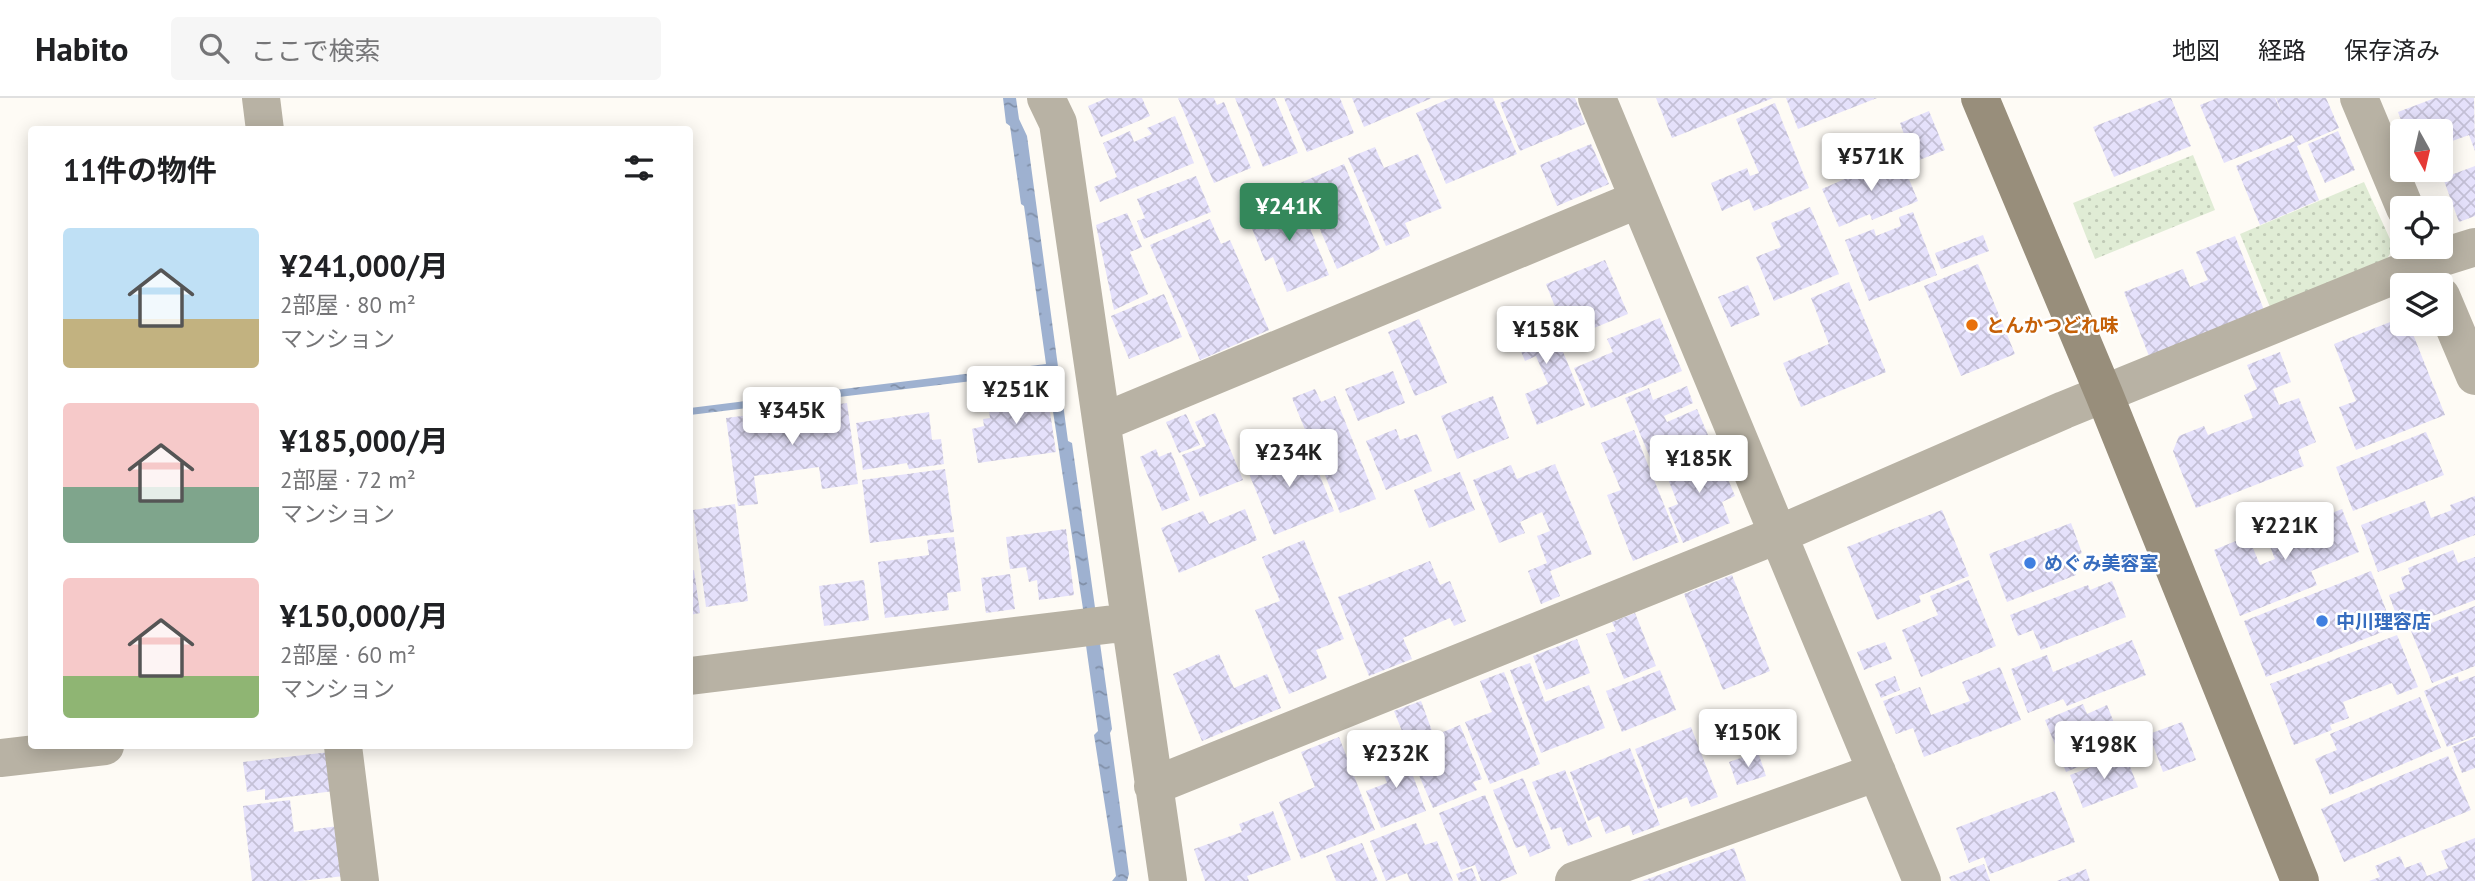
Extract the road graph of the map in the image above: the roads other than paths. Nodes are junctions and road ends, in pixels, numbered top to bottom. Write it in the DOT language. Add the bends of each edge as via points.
graph roads {
  1 [pos="261,98"];
  2 [pos="1046,98"];
  3 [pos="1597,98"];
  4 [pos="1980,98"];
  5 [pos="2359,98"];
  6 [pos="264,126"];
  7 [pos="2400,196"];
  8 [pos="1639,199"];
  9 [pos="2475,247"];
  10 [pos="2431,272"];
  11 [pos="2475,376"];
  12 [pos="2104,394"];
  13 [pos="1103,422"];
  14 [pos="1777,535"];
  15 [pos="1130,622"];
  16 [pos="693,676"];
  17 [pos="79,749"];
  18 [pos="343,749"];
  19 [pos="0,758"];
  20 [pos="1877,772"];
  21 [pos="1153,786"];
  22 [pos="360,881"];
  23 [pos="1168,881"];
  24 [pos="1574,881"];
  25 [pos="1922,881"];
  26 [pos="2300,881"];
  1 -- 6 [label="street"];
  2 -- 13 [label="street" via="1058,123"];
  3 -- 8 [label="street"];
  4 -- 12 [label="street"];
  5 -- 7 [label="street"];
  8 -- 13 [label="street"];
  8 -- 14 [label="street"];
  9 -- 10 [label="street"];
  10 -- 11 [label="street"];
  10 -- 12 [label="street"];
  12 -- 14 [label="street"];
  12 -- 26 [label="street"];
  13 -- 15 [label="street"];
  14 -- 20 [label="street"];
  14 -- 21 [label="street"];
  15 -- 16 [label="street"];
  15 -- 21 [label="street"];
  17 -- 19 [label="street"];
  18 -- 22 [label="street"];
  20 -- 24 [label="street"];
  20 -- 25 [label="street"];
  21 -- 23 [label="street"];
}
